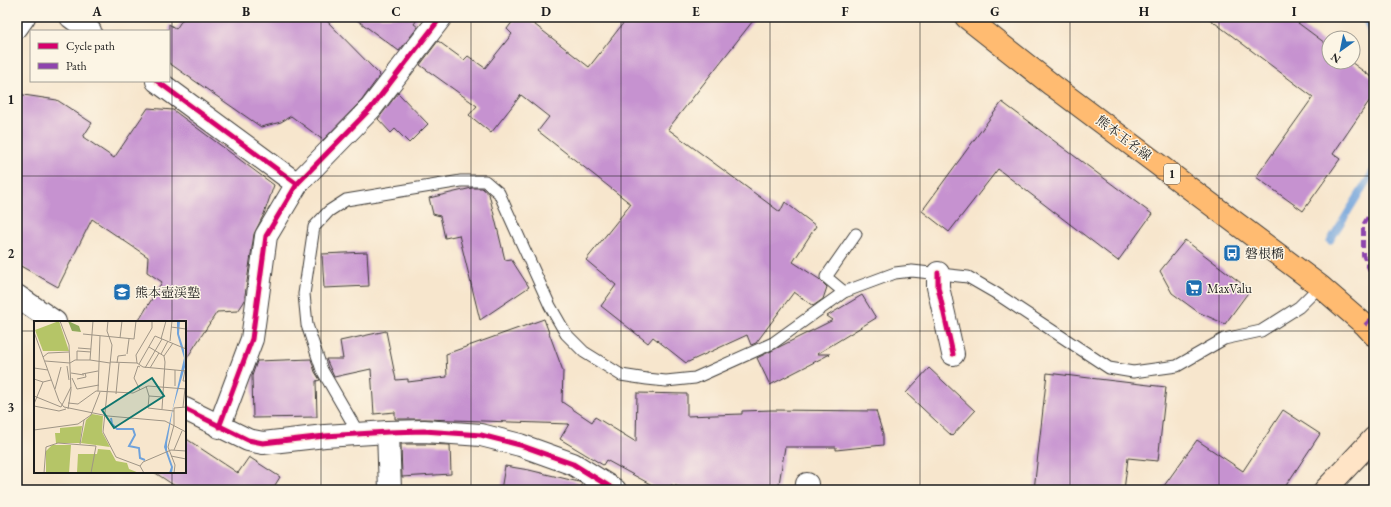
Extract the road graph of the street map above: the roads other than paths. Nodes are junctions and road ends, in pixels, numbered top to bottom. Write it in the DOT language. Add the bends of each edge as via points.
graph roads {
  1 [pos="24,17"];
  2 [pos="71,17"];
  3 [pos="441,17"];
  4 [pos="966,17"];
  5 [pos="17,27"];
  6 [pos="89,30"];
  7 [pos="158,82"];
  8 [pos="297,184"];
  9 [pos="856,234"];
  10 [pos="938,273"];
  11 [pos="1320,286"];
  12 [pos="844,292"];
  13 [pos="17,296"];
  14 [pos="54,321"];
  15 [pos="1374,335"];
  16 [pos="953,354"];
  17 [pos="186,410"];
  18 [pos="219,427"];
  19 [pos="388,432"];
  20 [pos="359,434"];
  21 [pos="1374,439"];
  22 [pos="390,490"];
  23 [pos="615,490"];
  24 [pos="1325,490"];
  1 -- 5 [label="street"];
  2 -- 6 [label="street"];
  3 -- 8 [label="street" via="372,108"];
  4 -- 11 [label="main road, 熊本玉名線 / 1" via="1052,85"];
  7 -- 8 [label="street"];
  8 -- 18 [label="street" via="266,236 252,339"];
  9 -- 12 [label="lane" via="826,277"];
  10 -- 11 [label="lane" via="968,276 1109,368 1133,372 1177,366 1224,339 1261,331 1300,307"];
  10 -- 12 [label="lane" via="895,273"];
  10 -- 16 [label="street" via="938,287"];
  11 -- 15 [label="main road, 熊本玉名線 / 1" via="1365,324"];
  12 -- 20 [label="lane" via="773,343 695,378 666,381 621,375 584,352 566,334 550,306 499,193 485,181 461,181 346,200 329,211 314,227 304,294 307,326 322,370"];
  13 -- 14 [label="street"];
  17 -- 18 [label="street"];
  18 -- 20 [label="street" via="248,440 263,443"];
  19 -- 20 [label="street"];
  19 -- 22 [label="street"];
  19 -- 23 [label="street" via="424,431 481,435 520,445 572,464"];
  21 -- 24 [label="main road"];
}
